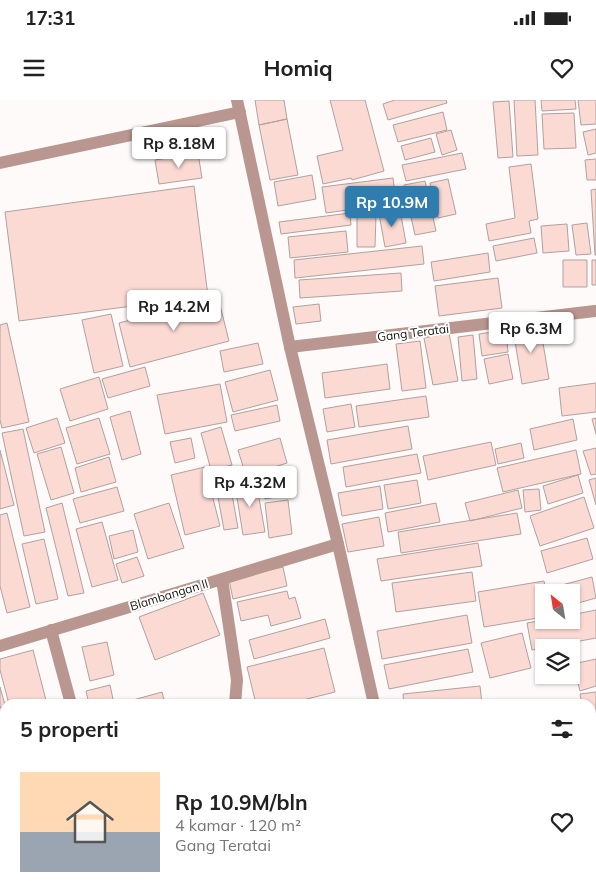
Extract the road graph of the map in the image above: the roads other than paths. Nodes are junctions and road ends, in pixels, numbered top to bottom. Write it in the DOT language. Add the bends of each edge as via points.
graph roads {
  1 [pos="239,103"];
  2 [pos="0,163"];
  3 [pos="595,311"];
  4 [pos="290,347"];
  5 [pos="338,544"];
  6 [pos="222,579"];
  7 [pos="51,630"];
  8 [pos="0,646"];
  9 [pos="70,699"];
  10 [pos="235,699"];
  11 [pos="373,699"];
  1 -- 2 [label="street"];
  1 -- 4 [label="street"];
  3 -- 4 [label="street, Gang Teratai"];
  4 -- 5 [label="street"];
  5 -- 6 [label="street, Blambangan II"];
  5 -- 11 [label="street"];
  6 -- 7 [label="street, Blambangan II"];
  6 -- 10 [label="street" via="237,680"];
  7 -- 8 [label="street, Blambangan II"];
  7 -- 9 [label="street"];
}
